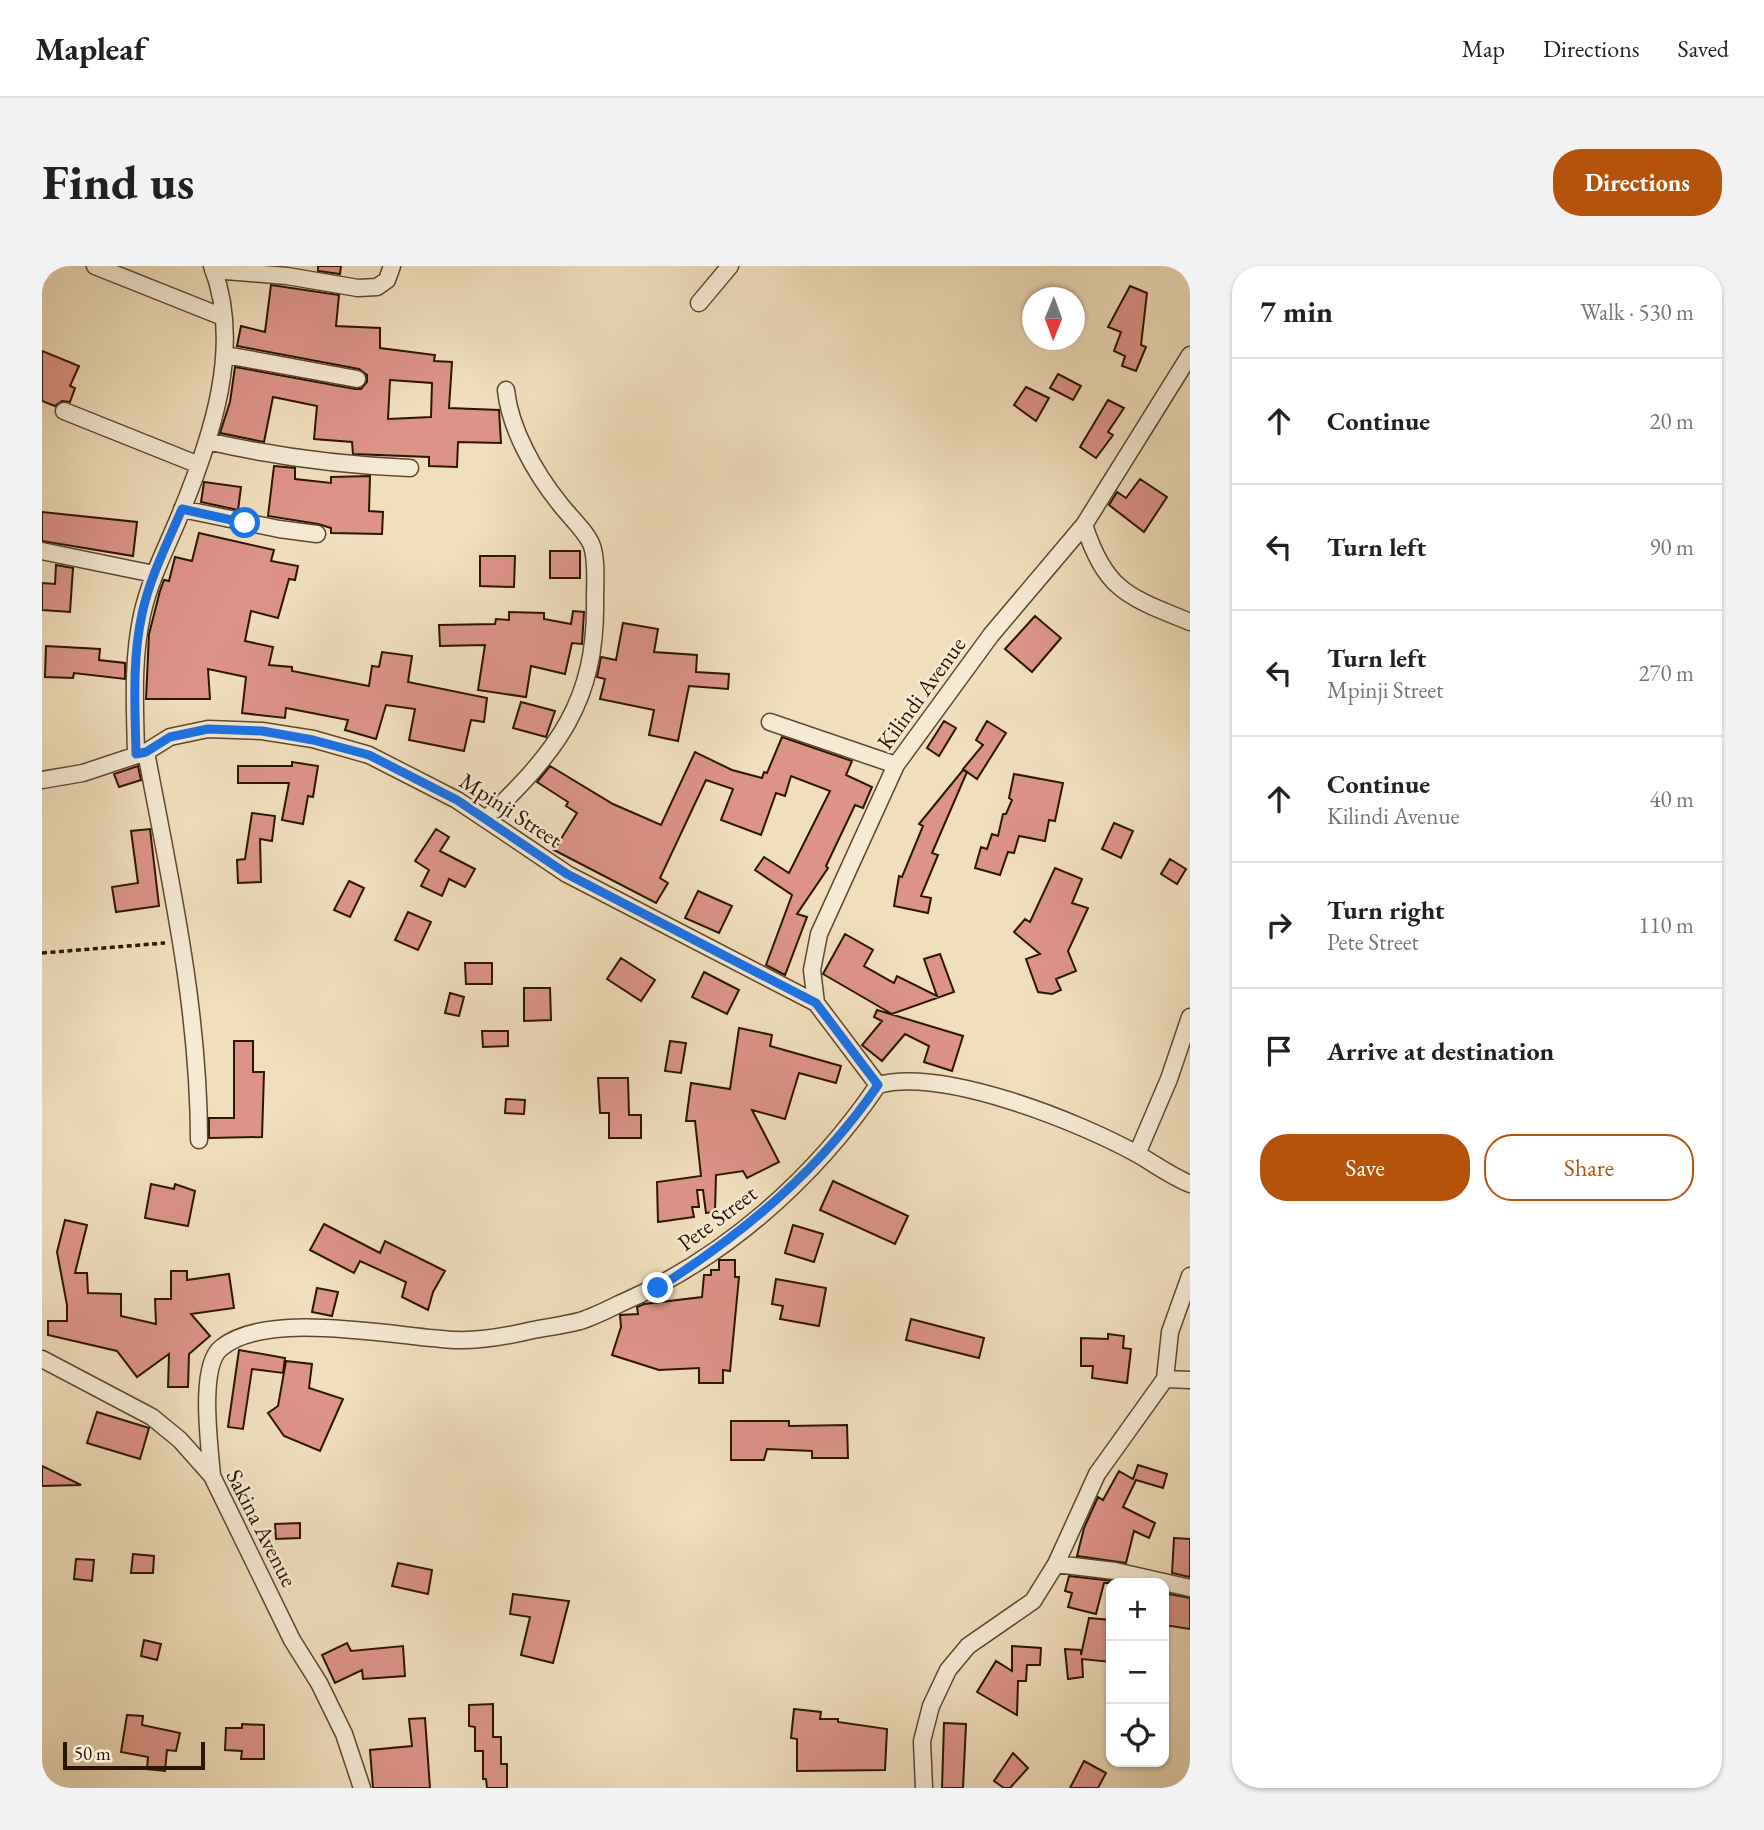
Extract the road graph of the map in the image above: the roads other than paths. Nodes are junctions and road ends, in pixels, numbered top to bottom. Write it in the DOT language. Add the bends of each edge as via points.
graph roads {
  1 [pos="95,266"];
  2 [pos="392,266"];
  3 [pos="730,266"];
  4 [pos="212,268"];
  5 [pos="699,303"];
  6 [pos="223,317"];
  7 [pos="226,355"];
  8 [pos="1190,355"];
  9 [pos="358,379"];
  10 [pos="506,390"];
  11 [pos="64,411"];
  12 [pos="206,441"];
  13 [pos="199,465"];
  14 [pos="410,468"];
  15 [pos="182,509"];
  16 [pos="1084,525"];
  17 [pos="317,534"];
  18 [pos="42,551"];
  19 [pos="153,575"];
  20 [pos="1190,622"];
  21 [pos="770,722"];
  22 [pos="141,753"];
  23 [pos="896,765"];
  24 [pos="42,780"];
  25 [pos="486,819"];
  26 [pos="816,1003"];
  27 [pos="1190,1017"];
  28 [pos="878,1085"];
  29 [pos="199,1140"];
  30 [pos="1137,1154"];
  31 [pos="1190,1184"];
  32 [pos="1190,1276"];
  33 [pos="42,1359"];
  34 [pos="1165,1379"];
  35 [pos="1190,1380"];
  36 [pos="212,1476"];
  37 [pos="1056,1564"];
  38 [pos="1190,1588"];
  39 [pos="362,1788"];
  40 [pos="924,1788"];
  1 -- 6 [label="street"];
  2 -- 4 [label="street" via="387,280 377,287 358,288"];
  3 -- 5 [label="street"];
  4 -- 6 [label="street"];
  6 -- 7 [label="street"];
  7 -- 9 [label="street"];
  7 -- 12 [label="street"];
  8 -- 16 [label="street, Kilindi Avenue"];
  10 -- 25 [label="street" via="508,406 530,457 550,492 592,545 595,633 581,699 562,735 540,765"];
  11 -- 13 [label="street"];
  12 -- 13 [label="street"];
  12 -- 14 [label="street" via="282,458"];
  13 -- 15 [label="street"];
  15 -- 17 [label="street"];
  15 -- 19 [label="street"];
  16 -- 20 [label="street" via="1107,577 1121,590"];
  16 -- 23 [label="street, Kilindi Avenue" via="991,635"];
  18 -- 19 [label="street"];
  19 -- 22 [label="street" via="142,615 134,678"];
  21 -- 23 [label="street"];
  22 -- 24 [label="street, Mpinji Street" via="83,773"];
  22 -- 25 [label="street, Mpinji Street" via="170,737 208,729 262,731 313,740 381,761"];
  22 -- 29 [label="street" via="181,941 193,1025"];
  23 -- 26 [label="street, Kilindi Avenue" via="819,934 812,970"];
  25 -- 26 [label="street, Mpinji Street" via="567,874"];
  26 -- 28 [label="street"];
  27 -- 30 [label="street"];
  28 -- 30 [label="street" via="926,1081 1012,1101"];
  28 -- 36 [label="street, Pete Street" via="814,1167 718,1250 658,1288 582,1320 508,1336 457,1340 295,1328 259,1330 237,1337 218,1350 210,1368"];
  30 -- 31 [label="street"];
  32 -- 34 [label="street" via="1170,1332"];
  33 -- 36 [label="street, Sakina Avenue" via="152,1418 180,1440"];
  34 -- 35 [label="street"];
  34 -- 37 [label="street" via="1097,1474"];
  36 -- 39 [label="street, Sakina Avenue" via="344,1734"];
  37 -- 38 [label="street" via="1115,1571"];
  37 -- 40 [label="street" via="1033,1601 968,1646 948,1670 931,1706 922,1741"];
}
